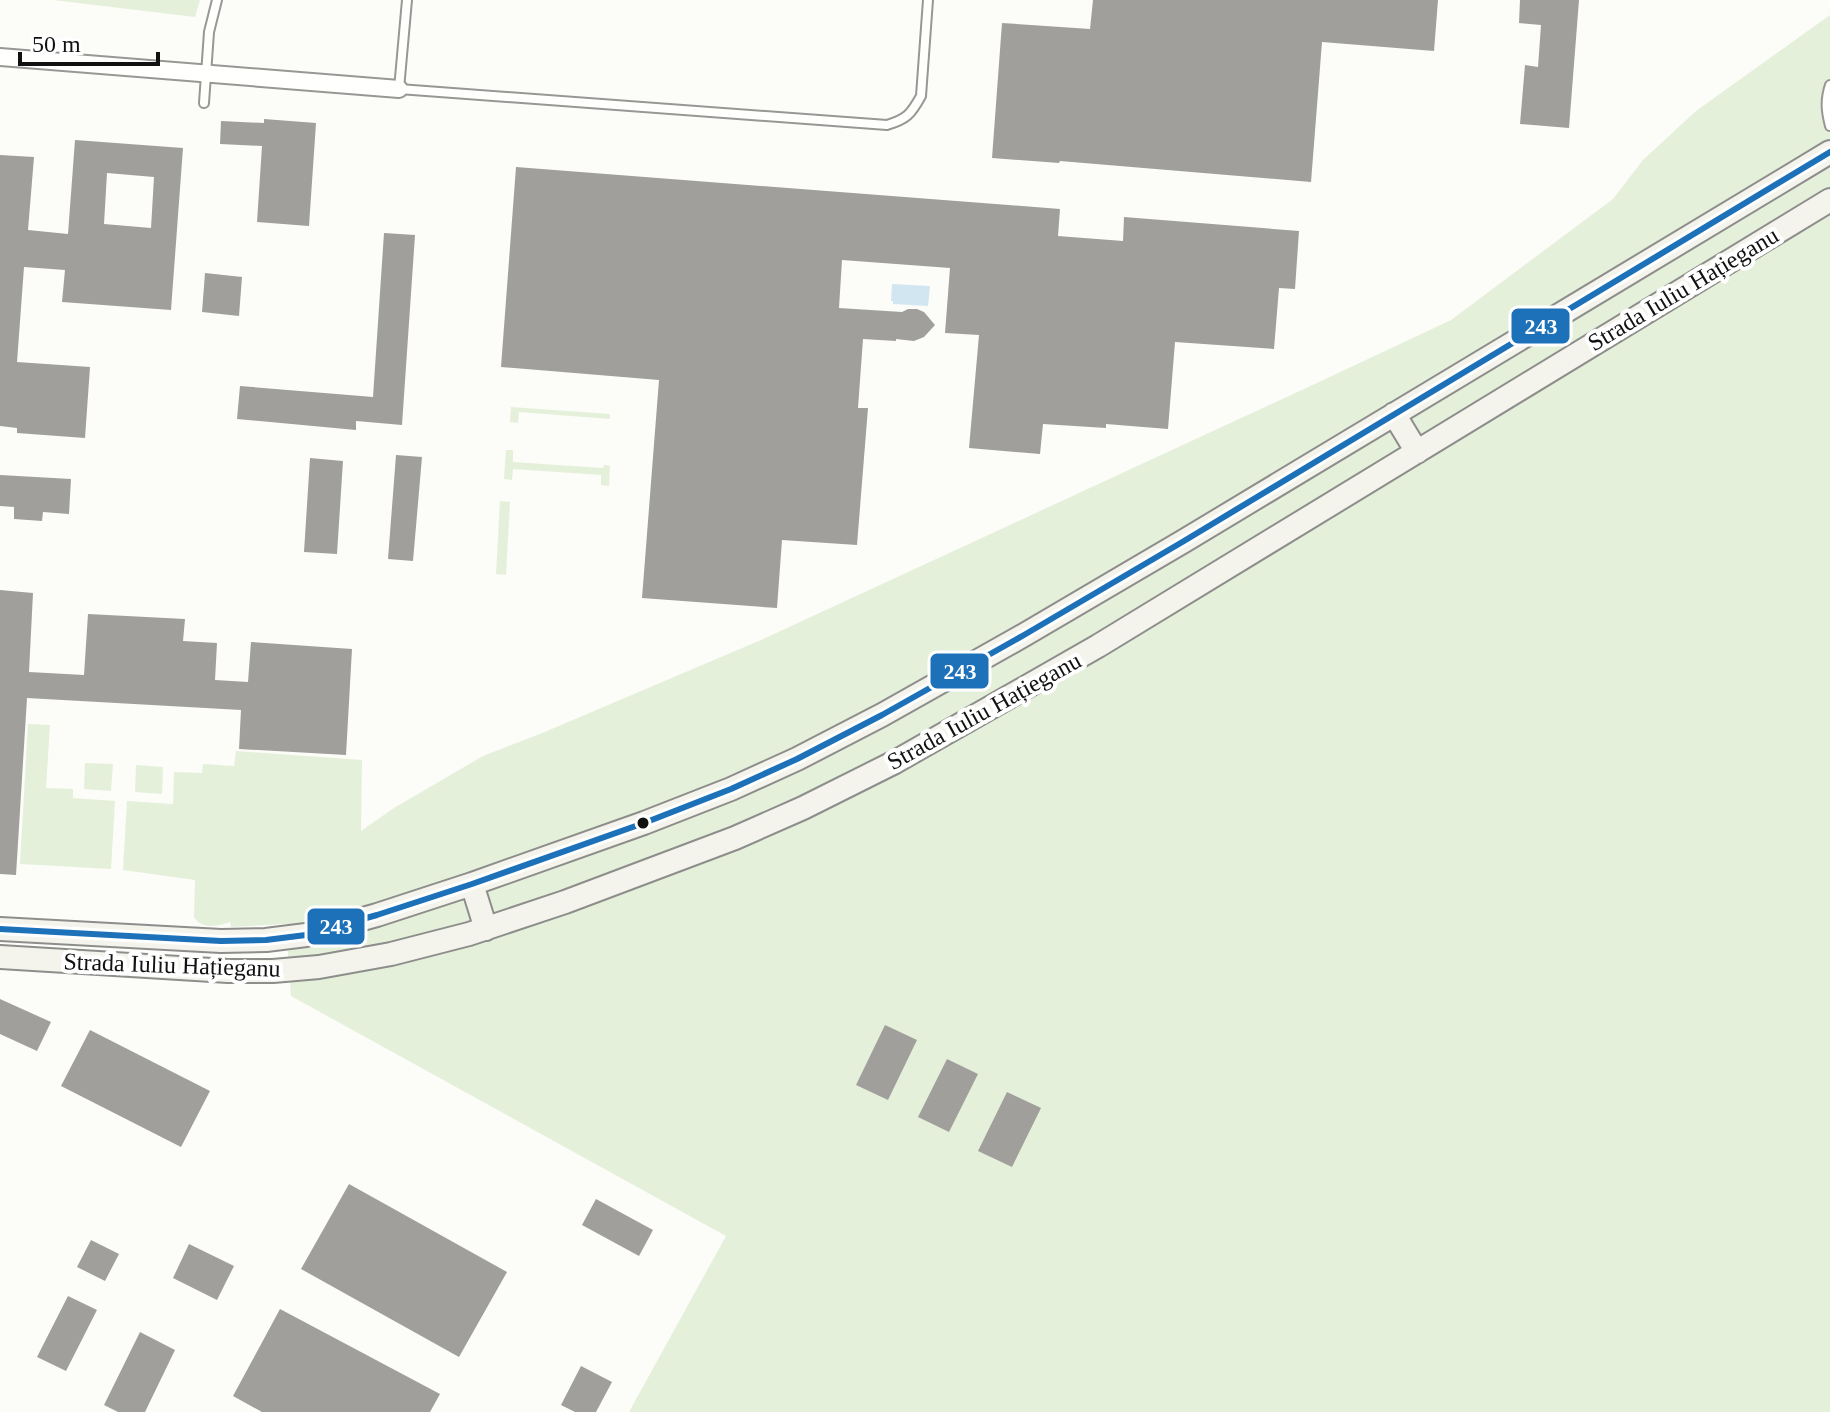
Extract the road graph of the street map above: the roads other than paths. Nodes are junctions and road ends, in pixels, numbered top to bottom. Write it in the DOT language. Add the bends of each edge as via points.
graph roads {
  1 [pos="217,0"];
  2 [pos="407,0"];
  3 [pos="928,0"];
  4 [pos="0,57"];
  5 [pos="206,74"];
  6 [pos="1830,85"];
  7 [pos="399,89"];
  8 [pos="204,103"];
  9 [pos="1830,126"];
  10 [pos="1830,152"];
  11 [pos="1830,200"];
  12 [pos="1394,414"];
  13 [pos="1417,452"];
  14 [pos="472,884"];
  15 [pos="0,929"];
  16 [pos="486,929"];
  17 [pos="0,957"];
  1 -- 5 [label="lane"];
  2 -- 7 [label="lane"];
  3 -- 7 [label="lane" via="921,96 905,120 887,125"];
  4 -- 5 [label="street"];
  5 -- 7 [label="street"];
  5 -- 8 [label="lane"];
  6 -- 9 [label="lane"];
  10 -- 12 [label="main road, Strada Iuliu Hațieganu"];
  11 -- 13 [label="main road, Strada Iuliu Hațieganu"];
  12 -- 13 [label="main road"];
  12 -- 14 [label="main road, Strada Iuliu Hațieganu" via="1075,606 829,743 686,808"];
  13 -- 16 [label="main road, Strada Iuliu Hațieganu" via="1112,638 859,781 721,843"];
  14 -- 15 [label="main road, Strada Iuliu Hațieganu" via="320,932 266,940"];
  14 -- 16 [label="main road"];
  16 -- 17 [label="main road, Strada Iuliu Hațieganu" via="391,954 285,970"];
}
